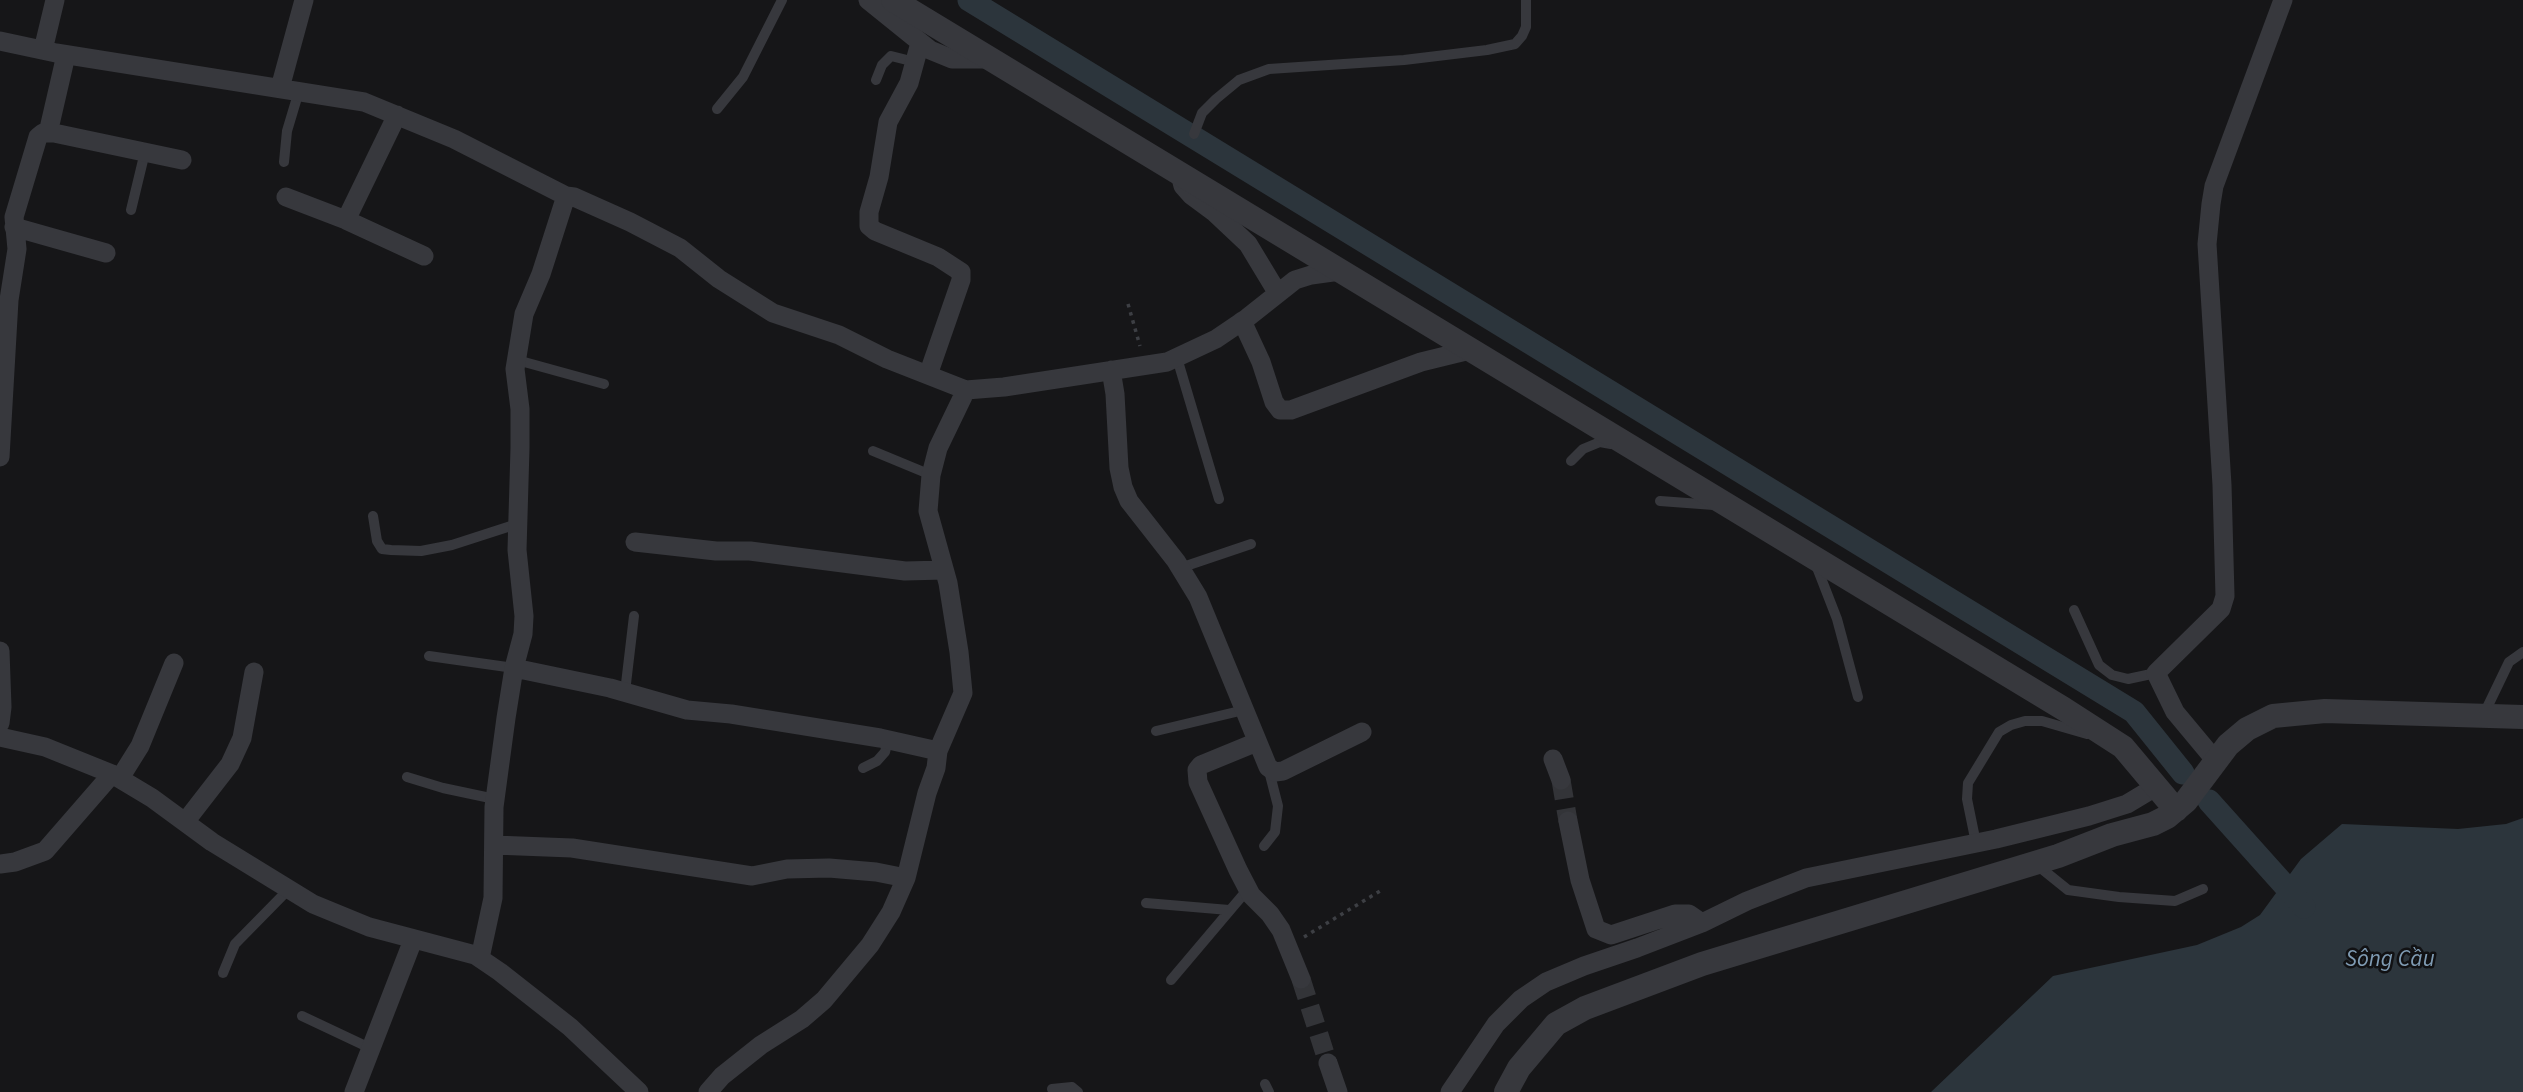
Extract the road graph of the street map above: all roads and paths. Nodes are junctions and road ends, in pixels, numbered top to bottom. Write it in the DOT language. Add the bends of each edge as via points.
graph roads {
  1 [pos="55,0"];
  2 [pos="304,0"];
  3 [pos="782,0"];
  4 [pos="868,0"];
  5 [pos="893,0"];
  6 [pos="1526,0"];
  7 [pos="2283,0"];
  8 [pos="0,41"];
  9 [pos="43,50"];
  10 [pos="918,53"];
  11 [pos="66,55"];
  12 [pos="990,59"];
  13 [pos="876,80"];
  14 [pos="290,89"];
  15 [pos="717,109"];
  16 [pos="397,115"];
  17 [pos="48,133"];
  18 [pos="1194,134"];
  19 [pos="145,152"];
  20 [pos="182,160"];
  21 [pos="284,162"];
  22 [pos="1181,168"];
  23 [pos="566,196"];
  24 [pos="286,197"];
  25 [pos="131,210"];
  26 [pos="346,220"];
  27 [pos="15,227"];
  28 [pos="106,253"];
  29 [pos="424,256"];
  30 [pos="1340,271"];
  31 [pos="1277,292"];
  32 [pos="1128,304"];
  33 [pos="1242,321"];
  34 [pos="4,323"];
  35 [pos="1470,350"];
  36 [pos="1177,358"];
  37 [pos="517,360"];
  38 [pos="1145,365"];
  39 [pos="1111,370"];
  40 [pos="928,374"];
  41 [pos="604,384"];
  42 [pos="966,390"];
  43 [pos="1,417"];
  44 [pos="1629,447"];
  45 [pos="873,451"];
  46 [pos="0,457"];
  47 [pos="1572,461"];
  48 [pos="931,475"];
  49 [pos="1219,499"];
  50 [pos="1660,501"];
  51 [pos="1725,505"];
  52 [pos="373,516"];
  53 [pos="517,524"];
  54 [pos="635,542"];
  55 [pos="1251,544"];
  56 [pos="1814,558"];
  57 [pos="1180,568"];
  58 [pos="944,570"];
  59 [pos="2074,610"];
  60 [pos="634,616"];
  61 [pos="0,651"];
  62 [pos="2523,652"];
  63 [pos="429,656"];
  64 [pos="174,663"];
  65 [pos="514,668"];
  66 [pos="254,672"];
  67 [pos="2159,680"];
  68 [pos="625,692"];
  69 [pos="1858,697"];
  70 [pos="1244,710"];
  71 [pos="2483,716"];
  72 [pos="2523,717"];
  73 [pos="0,723"];
  74 [pos="1156,731"];
  75 [pos="1362,732"];
  76 [pos="0,737"];
  77 [pos="888,740"];
  78 [pos="2112,740"];
  79 [pos="1257,743"];
  80 [pos="938,751"];
  81 [pos="1553,759"];
  82 [pos="2215,761"];
  83 [pos="1268,767"];
  84 [pos="863,768"];
  85 [pos="116,776"];
  86 [pos="407,776"];
  87 [pos="1561,780"];
  88 [pos="2157,786"];
  89 [pos="495,799"];
  90 [pos="2176,810"];
  91 [pos="1568,821"];
  92 [pos="185,822"];
  93 [pos="1976,843"];
  94 [pos="494,845"];
  95 [pos="1264,846"];
  96 [pos="2034,862"];
  97 [pos="0,864"];
  98 [pos="906,878"];
  99 [pos="1248,888"];
  100 [pos="2203,889"];
  101 [pos="288,890"];
  102 [pos="1380,891"];
  103 [pos="1146,903"];
  104 [pos="1229,911"];
  105 [pos="1702,923"];
  106 [pos="413,940"];
  107 [pos="1287,946"];
  108 [pos="480,958"];
  109 [pos="223,973"];
  110 [pos="1301,979"];
  111 [pos="1171,980"];
  112 [pos="302,1016"];
  113 [pos="372,1049"];
  114 [pos="1477,1055"];
  115 [pos="1328,1063"];
  116 [pos="1052,1089"];
  117 [pos="354,1092"];
  118 [pos="639,1092"];
  119 [pos="708,1092"];
  120 [pos="1078,1092"];
  121 [pos="1338,1092"];
  122 [pos="1450,1092"];
  123 [pos="1461,1092"];
  124 [pos="1506,1092"];
  1 -- 9 [label="street"];
  2 -- 14 [label="street"];
  3 -- 15 [label="lane" via="743,77"];
  4 -- 10 [label="street"];
  5 -- 12 [label="street"];
  6 -- 18 [label="lane" via="1526,27 1515,44 1404,60 1269,69 1239,80 1216,99 1202,113"];
  7 -- 67 [label="street" via="2214,186 2207,244 2225,596 2221,609"];
  8 -- 9 [label="street"];
  9 -- 11 [label="street"];
  10 -- 12 [label="street" via="930,50 952,59"];
  10 -- 13 [label="lane" via="891,56"];
  10 -- 40 [label="street" via="909,83 888,122 869,226 961,272"];
  11 -- 14 [label="street"];
  11 -- 17 [label="street"];
  12 -- 22 [label="street"];
  14 -- 16 [label="street" via="364,102"];
  14 -- 21 [label="lane"];
  16 -- 23 [label="street"];
  16 -- 26 [label="street"];
  17 -- 19 [label="street"];
  17 -- 27 [label="street" via="38,137 23,181"];
  19 -- 20 [label="street"];
  19 -- 25 [label="lane"];
  22 -- 30 [label="street"];
  22 -- 31 [label="street" via="1183,186 1248,244"];
  23 -- 37 [label="street" via="524,314"];
  23 -- 40 [label="street" via="680,248 774,313"];
  24 -- 26 [label="street"];
  26 -- 29 [label="street"];
  27 -- 28 [label="street"];
  27 -- 34 [label="street" via="17,249"];
  30 -- 31 [label="street" via="1295,280"];
  30 -- 35 [label="street"];
  31 -- 33 [label="street"];
  32 -- 38 [label="path"];
  33 -- 35 [label="street" via="1280,410"];
  33 -- 36 [label="street"];
  34 -- 43 [label="street"];
  35 -- 44 [label="street"];
  36 -- 38 [label="street"];
  36 -- 49 [label="lane"];
  37 -- 41 [label="lane"];
  37 -- 53 [label="street"];
  38 -- 39 [label="street"];
  39 -- 42 [label="street"];
  39 -- 57 [label="street" via="1123,487"];
  40 -- 42 [label="street"];
  42 -- 48 [label="street" via="946,427"];
  43 -- 46 [label="street"];
  44 -- 47 [label="lane" via="1600,442 1583,449"];
  44 -- 51 [label="street"];
  45 -- 48 [label="lane"];
  48 -- 58 [label="street" via="928,511"];
  50 -- 51 [label="lane"];
  51 -- 56 [label="street"];
  52 -- 53 [label="lane" via="377,541 382,549 391,550 452,545"];
  53 -- 65 [label="street" via="524,616"];
  54 -- 58 [label="street" via="905,571"];
  55 -- 57 [label="lane"];
  56 -- 69 [label="lane"];
  56 -- 78 [label="street"];
  57 -- 70 [label="street" via="1198,597"];
  58 -- 80 [label="street" via="963,693"];
  59 -- 67 [label="lane" via="2099,665 2112,675"];
  60 -- 68 [label="lane"];
  61 -- 73 [label="street"];
  62 -- 71 [label="lane" via="2509,662"];
  63 -- 65 [label="lane"];
  64 -- 85 [label="street" via="140,746"];
  65 -- 68 [label="street"];
  65 -- 89 [label="street"];
  66 -- 92 [label="street" via="242,738 230,764"];
  67 -- 82 [label="street" via="2175,712"];
  68 -- 77 [label="street" via="687,710"];
  70 -- 74 [label="lane"];
  70 -- 79 [label="street"];
  71 -- 72 [label="street"];
  71 -- 82 [label="street" via="2325,711 2273,716 2247,729"];
  75 -- 83 [label="street" via="1283,771"];
  76 -- 85 [label="street" via="45,747"];
  77 -- 80 [label="street"];
  77 -- 84 [label="lane" via="877,761"];
  78 -- 88 [label="street"];
  78 -- 93 [label="lane" via="2042,721 2011,724 1998,732 1968,783"];
  79 -- 83 [label="street"];
  79 -- 99 [label="street" via="1197,770 1198,782"];
  80 -- 98 [label="street"];
  81 -- 87 [label="street"];
  82 -- 90 [label="street"];
  83 -- 95 [label="lane" via="1278,806 1275,832"];
  85 -- 92 [label="street"];
  85 -- 97 [label="street" via="46,851"];
  86 -- 89 [label="lane"];
  88 -- 90 [label="street"];
  88 -- 93 [label="street" via="2102,812"];
  89 -- 94 [label="street"];
  90 -- 96 [label="street" via="2153,824"];
  91 -- 105 [label="street" via="1596,929 1611,935 1675,914 1689,914"];
  92 -- 101 [label="street"];
  93 -- 105 [label="street" via="1806,878"];
  94 -- 98 [label="street" via="572,848 752,876 828,868"];
  94 -- 108 [label="street" via="493,898"];
  96 -- 100 [label="lane" via="2068,890 2175,901"];
  96 -- 124 [label="street" via="1702,964 1584,1008 1556,1024 1519,1068"];
  98 -- 119 [label="street" via="870,945 824,1000 761,1045"];
  99 -- 104 [label="lane"];
  99 -- 107 [label="street" via="1281,930"];
  101 -- 106 [label="street" via="369,927"];
  101 -- 109 [label="lane" via="235,944"];
  102 -- 107 [label="path"];
  103 -- 104 [label="lane"];
  104 -- 111 [label="lane"];
  105 -- 114 [label="street" via="1546,982 1496,1024"];
  106 -- 108 [label="street"];
  106 -- 113 [label="street"];
  107 -- 110 [label="street"];
  108 -- 118 [label="street" via="569,1027"];
  112 -- 113 [label="lane"];
  113 -- 117 [label="street"];
  114 -- 122 [label="street"];
  114 -- 123 [label="street"];
  115 -- 121 [label="street"];
  116 -- 120 [label="lane" via="1072,1087"];
}
